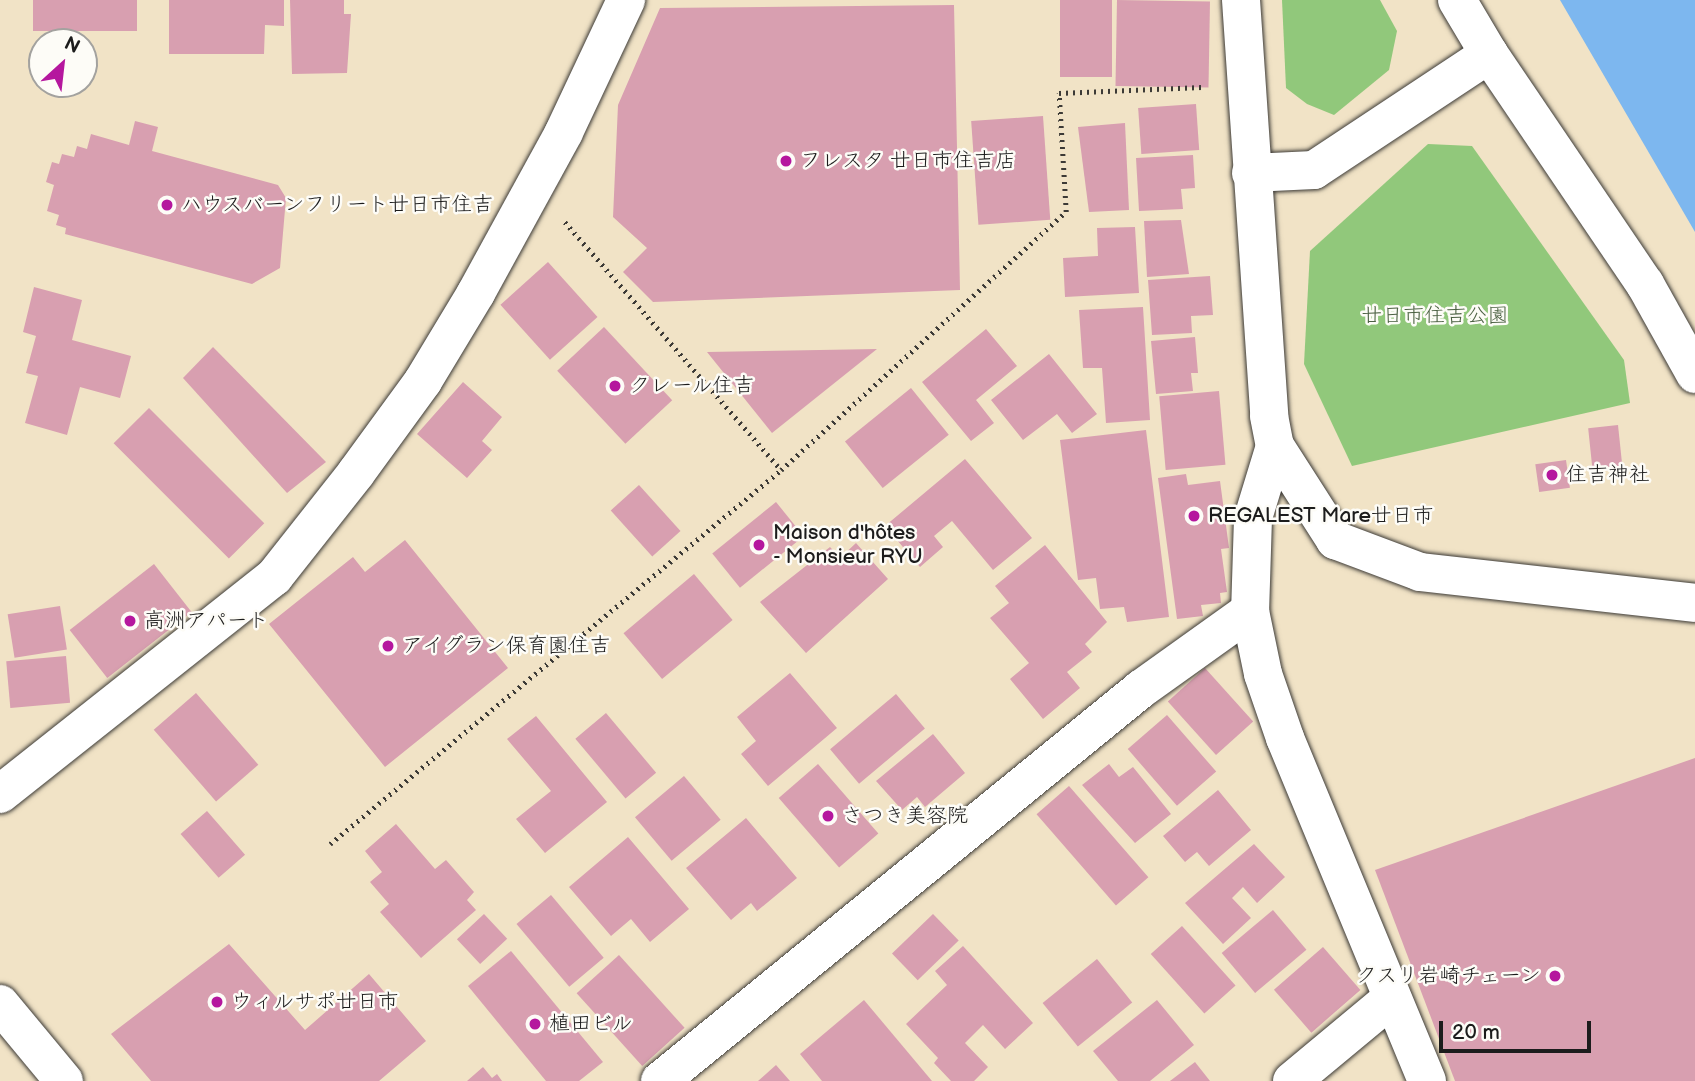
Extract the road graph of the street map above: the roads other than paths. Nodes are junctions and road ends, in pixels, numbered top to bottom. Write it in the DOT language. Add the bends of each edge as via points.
graph roads {
  1 [pos="626,0"];
  2 [pos="1241,0"];
  3 [pos="1457,0"];
  4 [pos="1489,54"];
  5 [pos="1251,173"];
  6 [pos="1695,374"];
  7 [pos="1275,446"];
  8 [pos="1695,603"];
  9 [pos="1250,611"];
  10 [pos="0,794"];
  11 [pos="1392,998"];
  12 [pos="0,1004"];
  13 [pos="64,1081"];
  14 [pos="660,1081"];
  15 [pos="1292,1081"];
  16 [pos="1427,1081"];
  1 -- 10 [label="street" via="534,187 423,381 274,578"];
  2 -- 5 [label="street"];
  3 -- 4 [label="street"];
  4 -- 5 [label="street" via="1314,170"];
  4 -- 6 [label="street" via="1645,284"];
  5 -- 7 [label="street"];
  7 -- 8 [label="street" via="1335,540 1408,568"];
  7 -- 9 [label="street" via="1253,518"];
  9 -- 11 [label="street" via="1263,674 1285,738"];
  9 -- 14 [label="street" via="1141,689"];
  11 -- 15 [label="street"];
  11 -- 16 [label="street"];
  12 -- 13 [label="street"];
}
